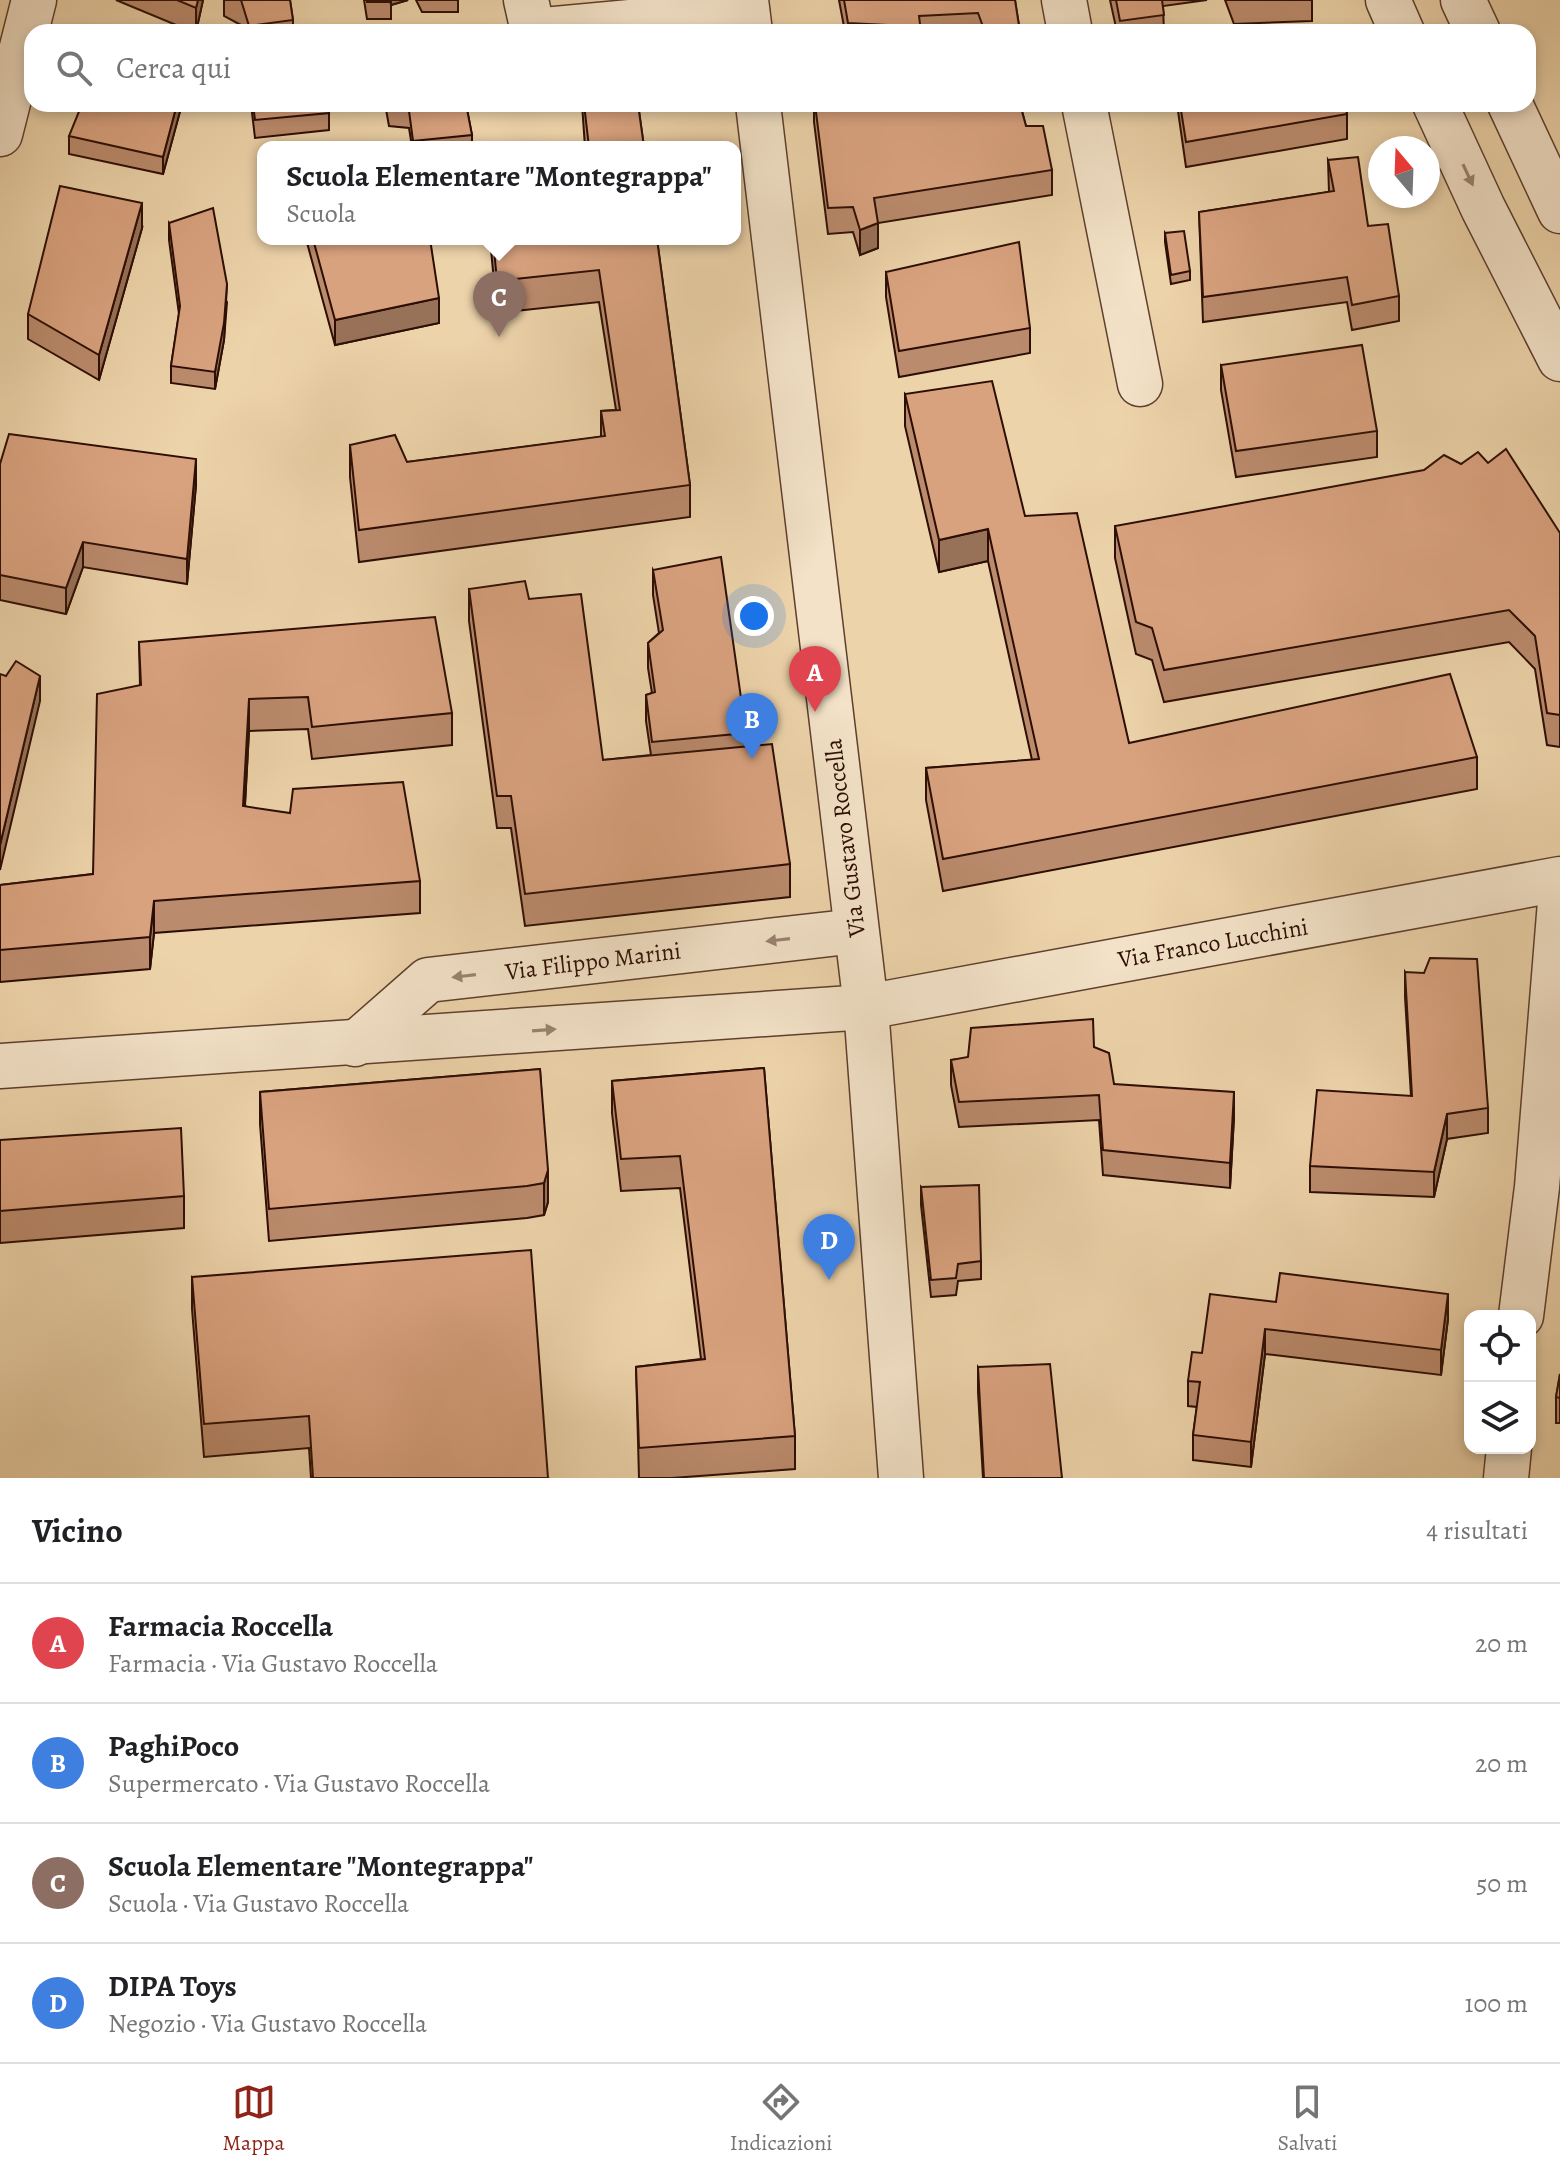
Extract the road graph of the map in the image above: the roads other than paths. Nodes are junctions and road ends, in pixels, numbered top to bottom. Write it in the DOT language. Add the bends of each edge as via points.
graph roads {
  1 [pos="34,0"];
  2 [pos="526,0"];
  3 [pos="1064,0"];
  4 [pos="1463,0"];
  5 [pos="748,14"];
  6 [pos="28,24"];
  7 [pos="531,24"];
  8 [pos="622,24"];
  9 [pos="1068,24"];
  10 [pos="1474,24"];
  11 [pos="24,39"];
  12 [pos="759,112"];
  13 [pos="1086,112"];
  14 [pos="1439,112"];
  15 [pos="1514,112"];
  16 [pos="0,134"];
  17 [pos="1560,211"];
  18 [pos="1560,359"];
  19 [pos="1140,384"];
  20 [pos="1560,879"];
  21 [pos="1560,902"];
  22 [pos="856,931"];
  23 [pos="866,1007"];
  24 [pos="355,1044"];
  25 [pos="0,1066"];
  26 [pos="1548,1186"];
  27 [pos="1522,1310"];
  28 [pos="1508,1454"];
  29 [pos="901,1478"];
  30 [pos="1506,1478"];
  1 -- 6 [label="street"];
  2 -- 7 [label="street"];
  3 -- 9 [label="street"];
  4 -- 10 [label="street"];
  5 -- 8 [label="street"];
  11 -- 16 [label="street"];
  12 -- 22 [label="street, Via Gustavo Roccella"];
  13 -- 19 [label="street"];
  14 -- 18 [label="street, one-way"];
  15 -- 17 [label="street"];
  20 -- 23 [label="street, Via Franco Lucchini"];
  21 -- 26 [label="street"];
  22 -- 23 [label="street, Via Gustavo Roccella"];
  22 -- 24 [label="street, Via Filippo Marini, one-way" via="428,980"];
  24 -- 23 [label="street, one-way"];
  23 -- 29 [label="street, Via Gustavo Roccella"];
  24 -- 25 [label="street"];
  26 -- 27 [label="street"];
  28 -- 30 [label="street"];
}
